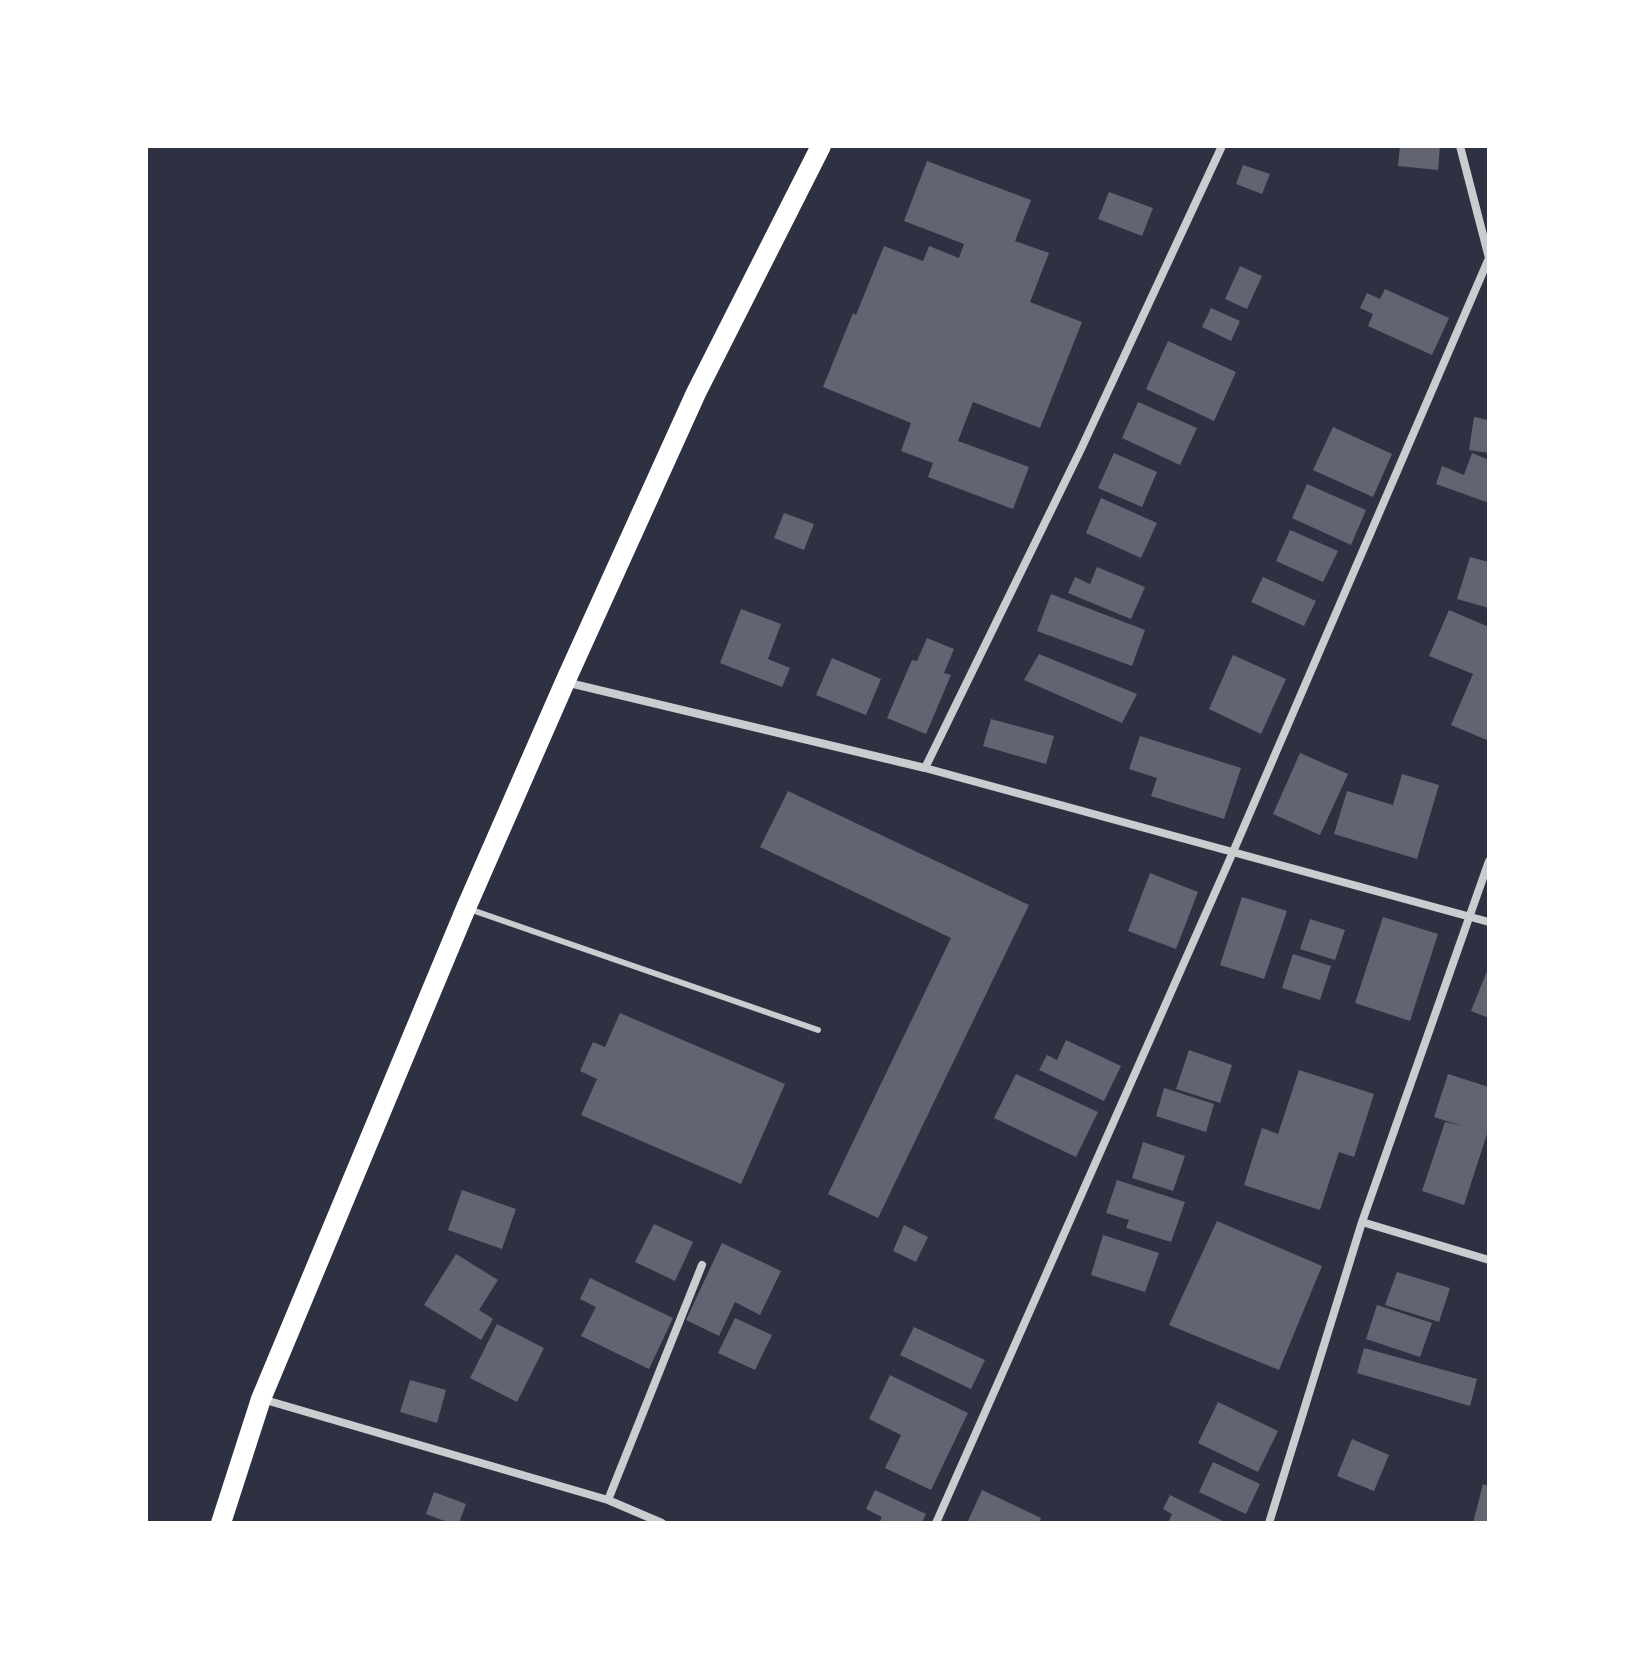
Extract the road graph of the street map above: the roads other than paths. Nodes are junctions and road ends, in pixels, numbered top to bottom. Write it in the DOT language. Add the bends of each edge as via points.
graph roads {
  1 [pos="821,146"];
  2 [pos="1222,146"];
  3 [pos="1460,146"];
  4 [pos="1489,258"];
  5 [pos="565,682"];
  6 [pos="925,768"];
  7 [pos="1233,852"];
  8 [pos="1489,861"];
  9 [pos="466,908"];
  10 [pos="1468,917"];
  11 [pos="1489,922"];
  12 [pos="818,1030"];
  13 [pos="1362,1222"];
  14 [pos="1489,1260"];
  15 [pos="702,1265"];
  16 [pos="261,1399"];
  17 [pos="608,1500"];
  18 [pos="221,1523"];
  19 [pos="662,1523"];
  20 [pos="936,1523"];
  21 [pos="1269,1523"];
  1 -- 5 [label="main road" via="696,393"];
  2 -- 6 [label="street"];
  3 -- 4 [label="street"];
  4 -- 7 [label="street"];
  5 -- 6 [label="street"];
  5 -- 9 [label="main road"];
  6 -- 7 [label="street"];
  7 -- 10 [label="street"];
  7 -- 20 [label="street"];
  8 -- 10 [label="street"];
  9 -- 12 [label="lane"];
  9 -- 16 [label="main road"];
  10 -- 11 [label="street"];
  10 -- 13 [label="street"];
  13 -- 14 [label="street"];
  13 -- 21 [label="street"];
  15 -- 17 [label="street"];
  16 -- 17 [label="street"];
  16 -- 18 [label="main road"];
  17 -- 19 [label="street"];
}
